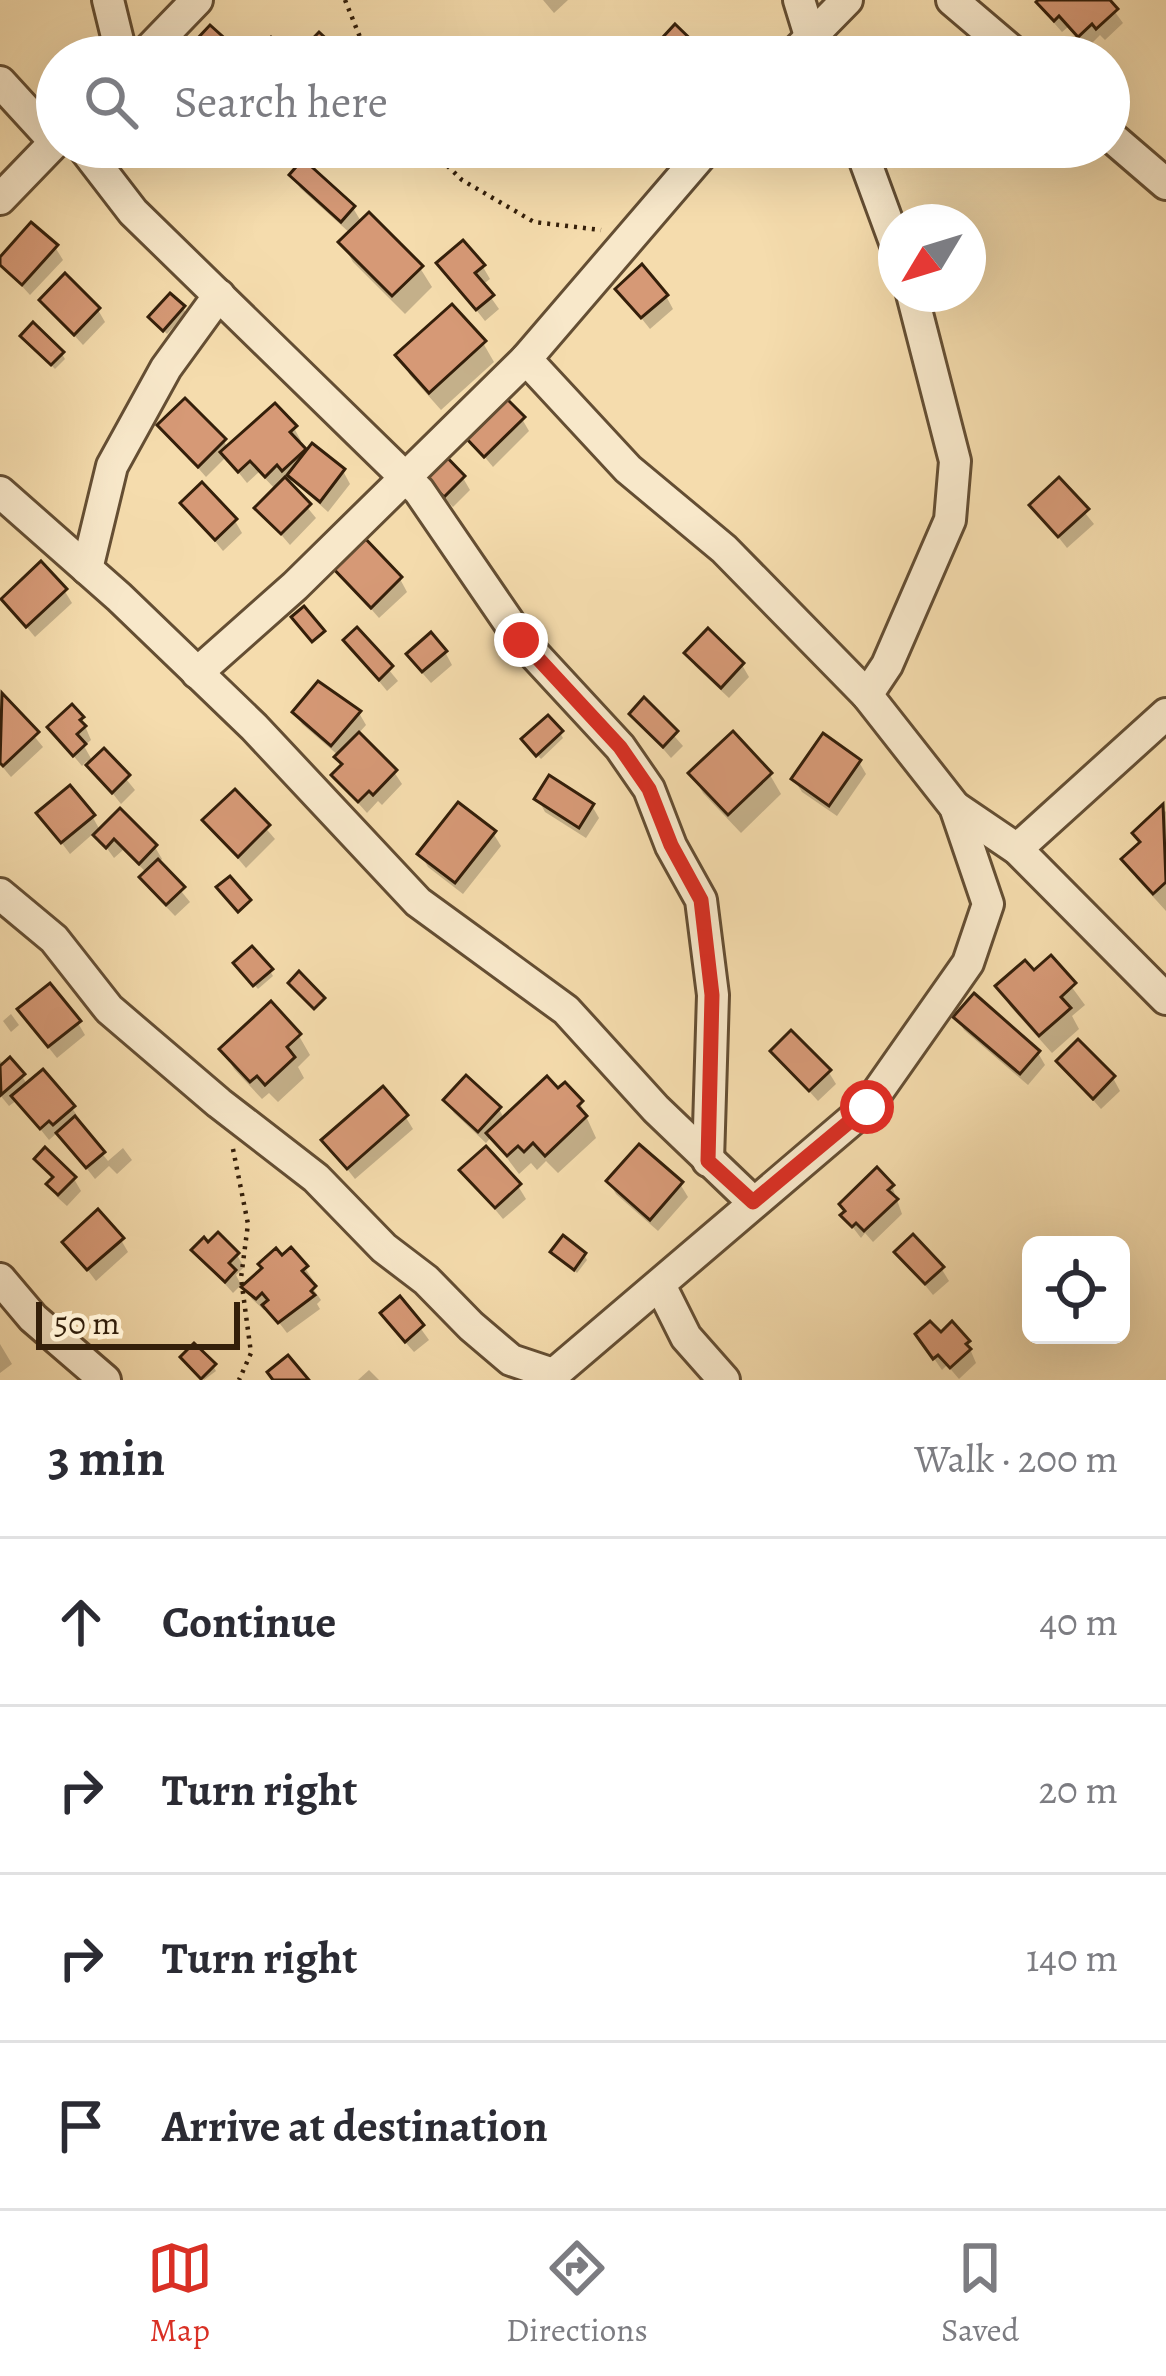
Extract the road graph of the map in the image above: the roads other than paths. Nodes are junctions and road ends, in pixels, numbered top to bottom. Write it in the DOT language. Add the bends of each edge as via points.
graph roads {
  1 [pos="107,0"];
  2 [pos="197,0"];
  3 [pos="799,0"];
  4 [pos="847,0"];
  5 [pos="952,0"];
  6 [pos="116,36"];
  7 [pos="162,36"];
  8 [pos="804,36"];
  9 [pos="818,36"];
  10 [pos="994,36"];
  11 [pos="0,82"];
  12 [pos="36,116"];
  13 [pos="1130,153"];
  14 [pos="36,168"];
  15 [pos="90,168"];
  16 [pos="689,168"];
  17 [pos="868,168"];
  18 [pos="1166,184"];
  19 [pos="0,199"];
  20 [pos="881,204"];
  21 [pos="219,296"];
  22 [pos="917,312"];
  23 [pos="526,359"];
  24 [pos="403,476"];
  25 [pos="0,492"];
  26 [pos="87,569"];
  27 [pos="197,673"];
  28 [pos="867,695"];
  29 [pos="1166,714"];
  30 [pos="955,807"];
  31 [pos="1017,849"];
  32 [pos="0,894"];
  33 [pos="1166,999"];
  34 [pos="708,1161"];
  35 [pos="753,1202"];
  36 [pos="0,1279"];
  37 [pos="660,1285"];
  38 [pos="550,1377"];
  39 [pos="105,1380"];
  40 [pos="724,1380"];
  1 -- 6 [label="street"];
  2 -- 7 [label="street"];
  3 -- 8 [label="street"];
  4 -- 9 [label="street"];
  5 -- 10 [label="street"];
  11 -- 12 [label="street"];
  13 -- 18 [label="street"];
  14 -- 19 [label="street"];
  15 -- 21 [label="street"];
  16 -- 23 [label="street"];
  17 -- 20 [label="street"];
  21 -- 24 [label="street"];
  21 -- 26 [label="street" via="166,368 112,466"];
  22 -- 28 [label="street" via="955,461 950,520"];
  23 -- 24 [label="street"];
  23 -- 28 [label="street" via="628,469 724,549"];
  24 -- 27 [label="street"];
  24 -- 34 [label="street" via="521,640 620,747 701,900 712,995"];
  25 -- 26 [label="street"];
  26 -- 27 [label="street"];
  27 -- 34 [label="street" via="418,902 566,1010"];
  28 -- 30 [label="street"];
  29 -- 31 [label="street"];
  30 -- 31 [label="street"];
  30 -- 35 [label="street" via="988,904 968,963 867,1107"];
  31 -- 33 [label="street"];
  32 -- 38 [label="street" via="54,938 109,1009 316,1178 511,1360"];
  34 -- 35 [label="street"];
  35 -- 37 [label="street"];
  36 -- 39 [label="street"];
  37 -- 38 [label="street"];
  37 -- 40 [label="street" via="686,1337"];
}
